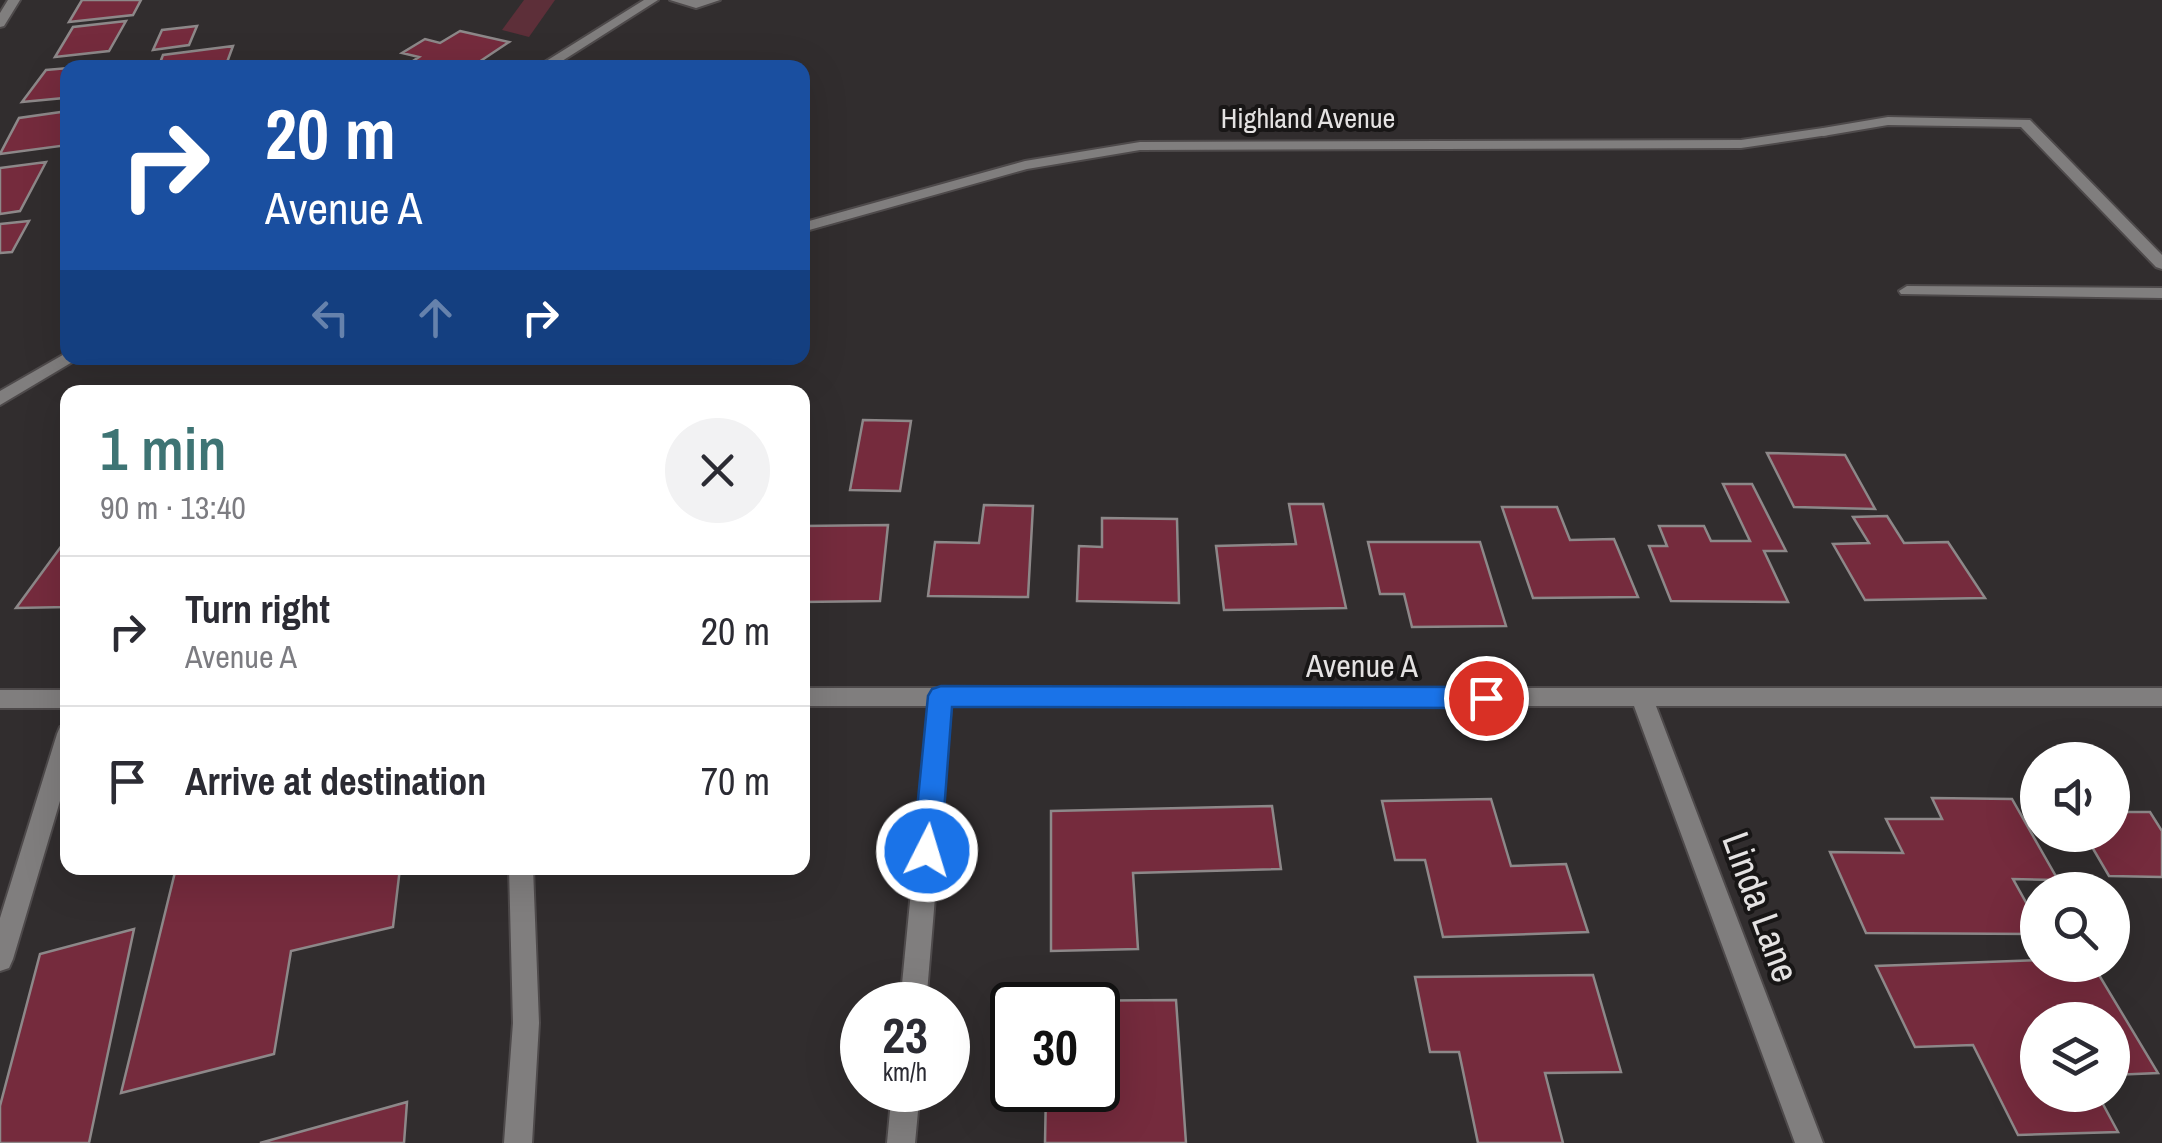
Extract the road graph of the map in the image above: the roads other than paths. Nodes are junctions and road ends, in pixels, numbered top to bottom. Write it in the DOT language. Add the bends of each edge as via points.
graph roads {
  1 [pos="14,0"];
  2 [pos="652,0"];
  3 [pos="676,0"];
  4 [pos="714,0"];
  5 [pos="0,23"];
  6 [pos="555,60"];
  7 [pos="810,226"];
  8 [pos="2162,264"];
  9 [pos="1907,291"];
  10 [pos="2162,292"];
  11 [pos="60,362"];
  12 [pos="0,398"];
  13 [pos="941,696"];
  14 [pos="810,697"];
  15 [pos="2162,697"];
  16 [pos="1642,698"];
  17 [pos="60,699"];
  18 [pos="0,700"];
  19 [pos="60,760"];
  20 [pos="521,875"];
  21 [pos="0,959"];
  22 [pos="915,982"];
  23 [pos="904,1112"];
  24 [pos="518,1143"];
  25 [pos="901,1143"];
  26 [pos="1809,1143"];
  1 -- 5 [label="street"];
  2 -- 6 [label="street"];
  3 -- 4 [label="street"];
  7 -- 8 [label="street, Highland Avenue" via="1025,165 1140,146 1741,144 1888,121 2025,123"];
  9 -- 10 [label="street"];
  11 -- 12 [label="street"];
  13 -- 14 [label="street, Avenue A"];
  13 -- 16 [label="street, Avenue A"];
  13 -- 22 [label="street"];
  15 -- 16 [label="street, Avenue A"];
  16 -- 26 [label="street, Linda Lane"];
  17 -- 18 [label="street"];
  19 -- 21 [label="street"];
  20 -- 24 [label="street" via="526,1023"];
  23 -- 25 [label="street"];
}
